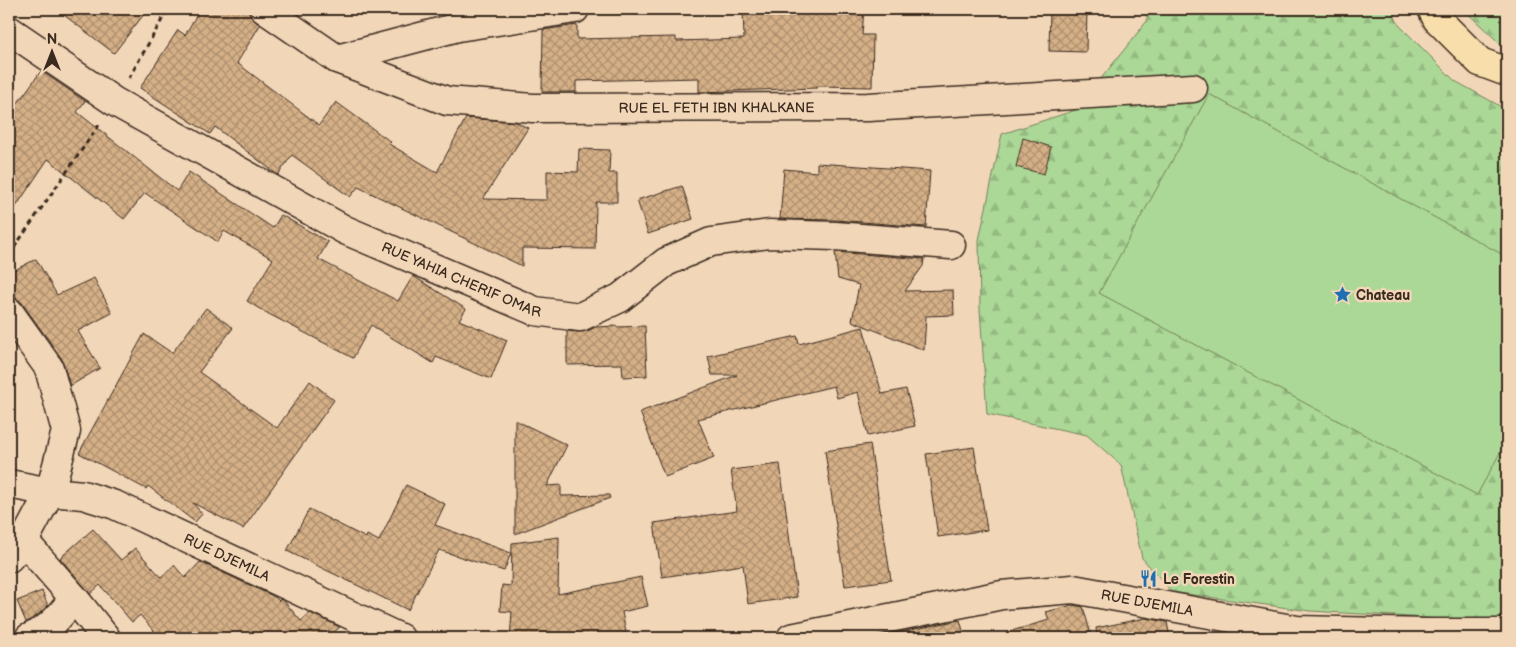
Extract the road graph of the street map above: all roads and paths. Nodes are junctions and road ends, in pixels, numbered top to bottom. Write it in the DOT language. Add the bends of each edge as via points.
graph roads {
  1 [pos="168,9"];
  2 [pos="264,9"];
  3 [pos="574,9"];
  4 [pos="1432,9"];
  5 [pos="9,30"];
  6 [pos="337,59"];
  7 [pos="1507,72"];
  8 [pos="1193,88"];
  9 [pos="115,102"];
  10 [pos="951,245"];
  11 [pos="9,255"];
  12 [pos="9,312"];
  13 [pos="9,484"];
  14 [pos="50,492"];
  15 [pos="16,549"];
  16 [pos="74,598"];
  17 [pos="1507,633"];
  18 [pos="28,638"];
  19 [pos="106,638"];
  20 [pos="400,638"];
  21 [pos="791,638"];
  1 -- 9 [label="path"];
  2 -- 6 [label="street, RUE EL FETH IBN KHALKANE"];
  3 -- 6 [label="street" via="458,27"];
  4 -- 7 [label="main road" via="1437,19 1480,62"];
  5 -- 9 [label="street, RUE YAHIA CHERIF OMAR"];
  6 -- 8 [label="street, RUE EL FETH IBN KHALKANE" via="448,101 533,108 868,107"];
  9 -- 10 [label="street, RUE YAHIA CHERIF OMAR" via="345,230 535,311 580,317 620,298 666,262 711,242 769,234"];
  9 -- 11 [label="path"];
  12 -- 14 [label="street" via="50,368 66,431"];
  13 -- 14 [label="street, RUE DJEMILA"];
  14 -- 15 [label="street"];
  14 -- 20 [label="street, RUE DJEMILA" via="83,495 115,505"];
  15 -- 16 [label="street"];
  16 -- 18 [label="street" via="56,621"];
  16 -- 19 [label="street"];
  17 -- 21 [label="street, RUE DJEMILA" via="1297,630 1073,589 1002,595"];
}
